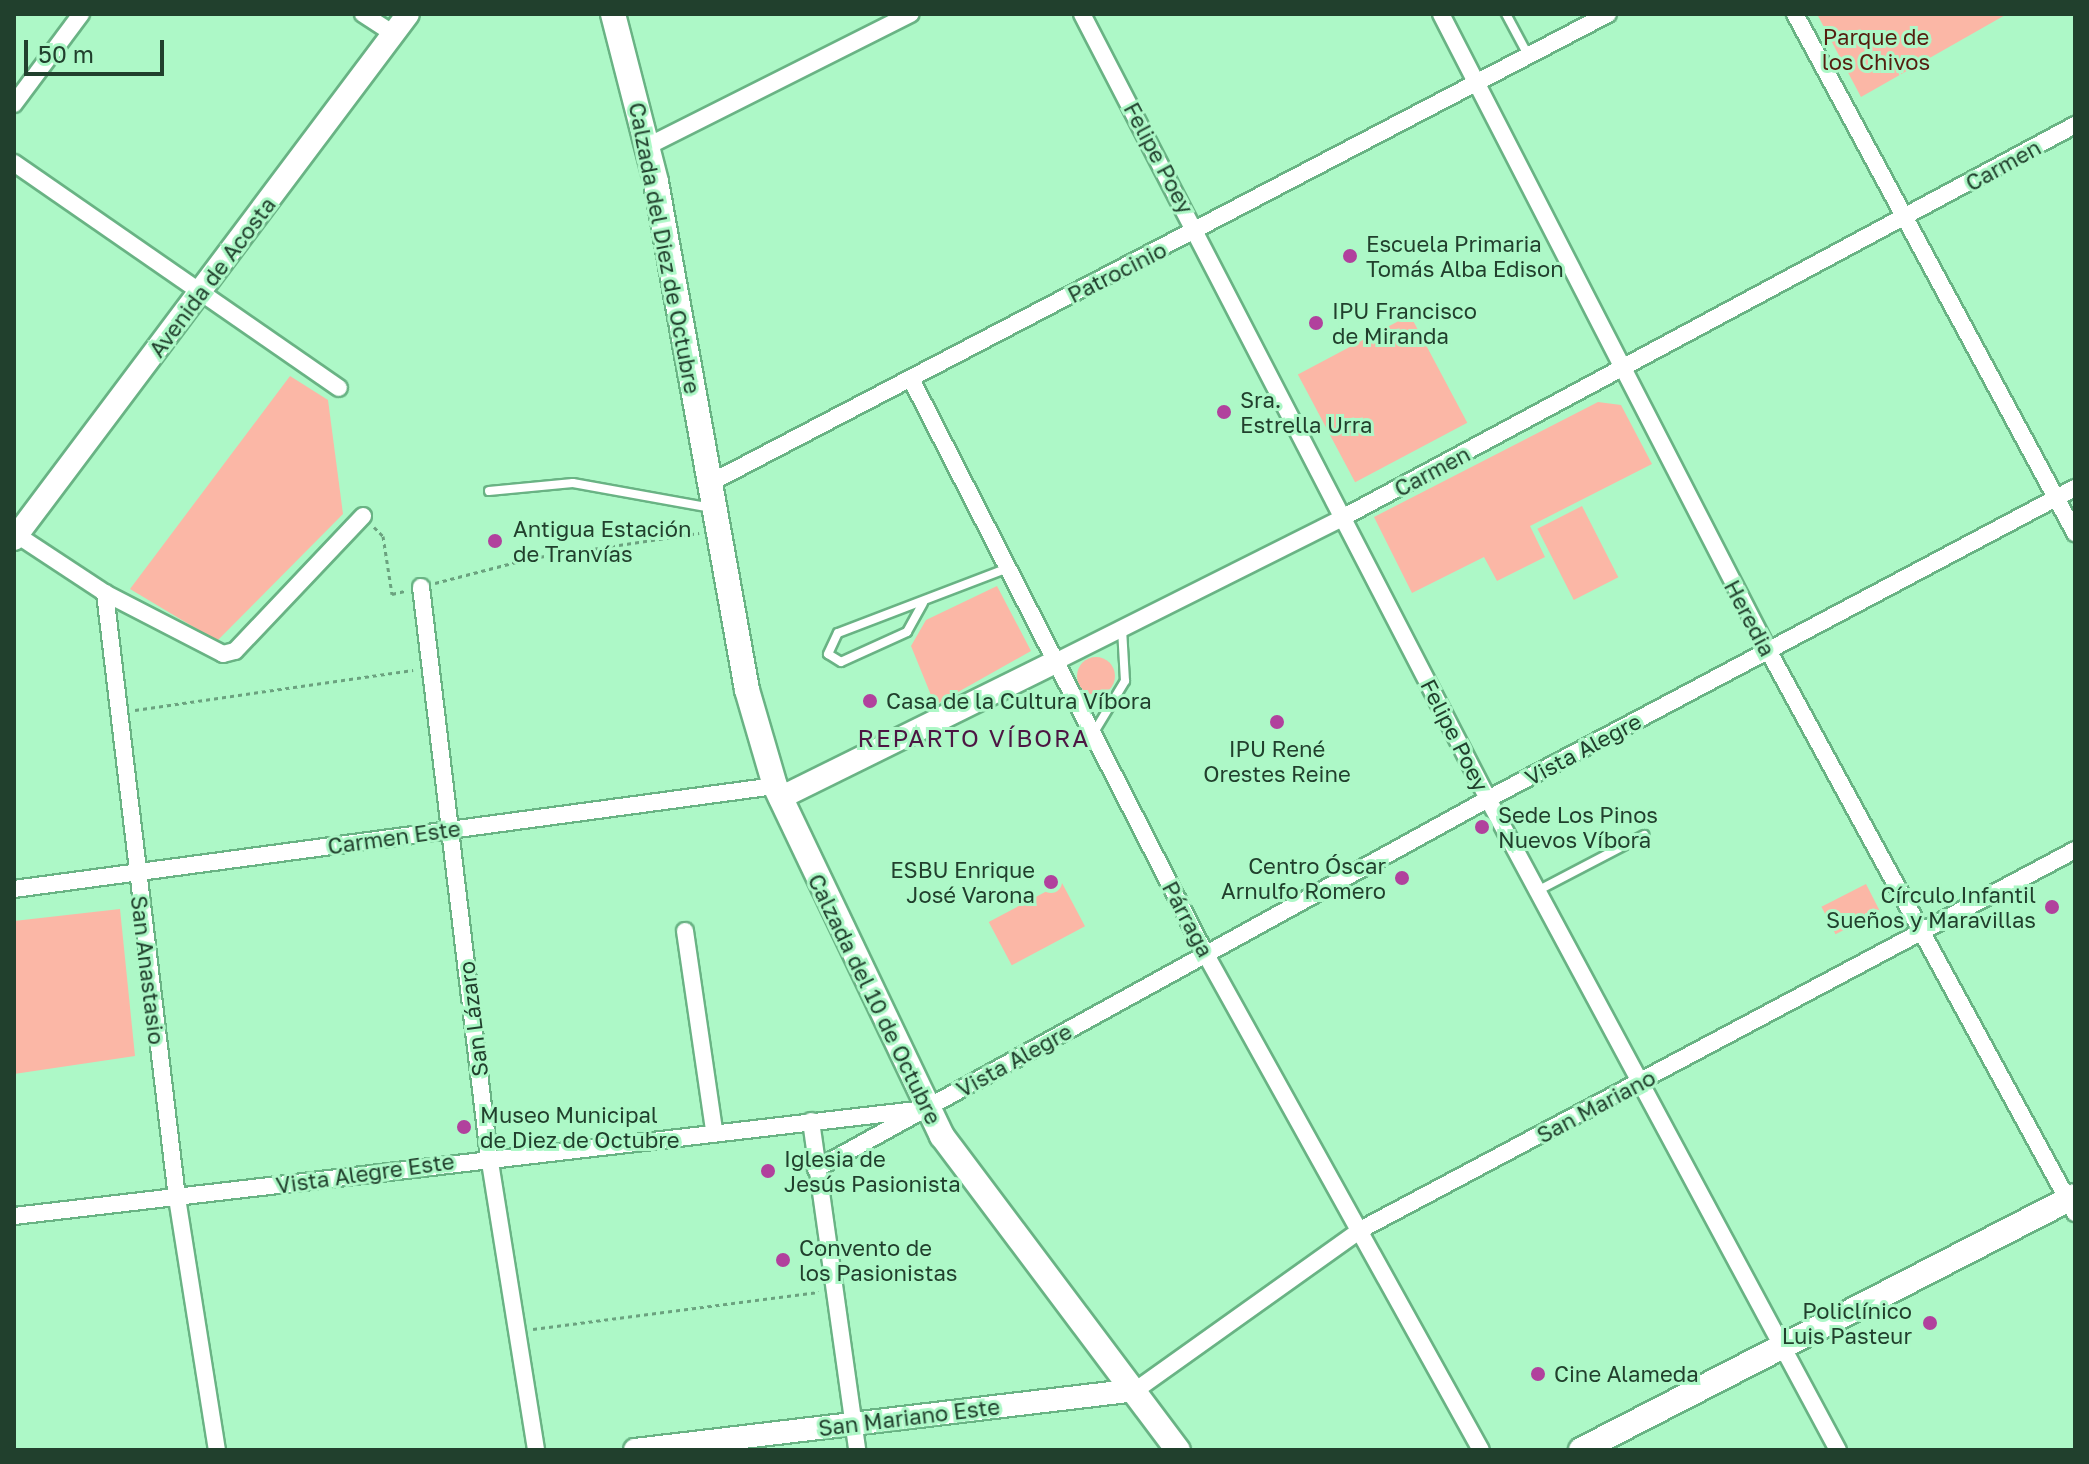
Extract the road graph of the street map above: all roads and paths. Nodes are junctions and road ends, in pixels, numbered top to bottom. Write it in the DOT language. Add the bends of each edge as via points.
graph roads {
  1 [pos="81,14"];
  2 [pos="363,14"];
  3 [pos="408,14"];
  4 [pos="613,14"];
  5 [pos="911,14"];
  6 [pos="1082,14"];
  7 [pos="1441,14"];
  8 [pos="1506,14"];
  9 [pos="1608,14"];
  10 [pos="1795,14"];
  11 [pos="394,34"];
  12 [pos="1528,55"];
  13 [pos="1477,81"];
  14 [pos="14,104"];
  15 [pos="2075,125"];
  16 [pos="648,146"];
  17 [pos="14,163"];
  18 [pos="1907,217"];
  19 [pos="1197,231"];
  20 [pos="203,290"];
  21 [pos="1620,372"];
  22 [pos="911,379"];
  23 [pos="339,388"];
  24 [pos="710,483"];
  25 [pos="2075,488"];
  26 [pos="489,491"];
  27 [pos="2056,498"];
  28 [pos="363,516"];
  29 [pos="1342,518"];
  30 [pos="715,519"];
  31 [pos="2075,533"];
  32 [pos="15,536"];
  33 [pos="1008,568"];
  34 [pos="421,587"];
  35 [pos="105,593"];
  36 [pos="923,603"];
  37 [pos="1122,629"];
  38 [pos="1769,652"];
  39 [pos="1055,662"];
  40 [pos="432,667"];
  41 [pos="118,712"];
  42 [pos="1092,734"];
  43 [pos="777,792"];
  44 [pos="1488,799"];
  45 [pos="450,830"];
  46 [pos="1644,835"];
  47 [pos="2075,850"];
  48 [pos="136,873"];
  49 [pos="14,889"];
  50 [pos="1539,890"];
  51 [pos="685,931"];
  52 [pos="1920,934"];
  53 [pos="1205,953"];
  54 [pos="1644,1080"];
  55 [pos="927,1109"];
  56 [pos="811,1121"];
  57 [pos="714,1131"];
  58 [pos="489,1156"];
  59 [pos="816,1169"];
  60 [pos="177,1198"];
  61 [pos="2073,1203"];
  62 [pos="14,1216"];
  63 [pos="1362,1229"];
  64 [pos="835,1290"];
  65 [pos="517,1331"];
  66 [pos="1787,1346"];
  67 [pos="1136,1390"];
  68 [pos="853,1424"];
  69 [pos="217,1450"];
  70 [pos="536,1450"];
  71 [pos="635,1450"];
  72 [pos="857,1450"];
  73 [pos="1178,1450"];
  74 [pos="1481,1450"];
  75 [pos="1581,1450"];
  76 [pos="1838,1450"];
  1 -- 14 [label="street"];
  2 -- 11 [label="street"];
  3 -- 11 [label="street, Avenida de Acosta"];
  4 -- 16 [label="main road, Calzada del Diez de Octubre"];
  5 -- 16 [label="street"];
  6 -- 19 [label="street, Felipe Poey"];
  7 -- 13 [label="street, Heredia"];
  8 -- 12 [label="lane"];
  9 -- 12 [label="street, Patrocinio"];
  10 -- 18 [label="street"];
  11 -- 20 [label="street, Avenida de Acosta"];
  12 -- 13 [label="street, Patrocinio"];
  13 -- 19 [label="street, Patrocinio"];
  13 -- 21 [label="street, Heredia"];
  15 -- 18 [label="street, Carmen"];
  16 -- 24 [label="main road, Calzada del Diez de Octubre"];
  17 -- 20 [label="street"];
  18 -- 21 [label="street, Carmen"];
  18 -- 27 [label="street"];
  19 -- 22 [label="street, Patrocinio"];
  19 -- 29 [label="street, Felipe Poey"];
  20 -- 23 [label="street"];
  20 -- 32 [label="street, Avenida de Acosta"];
  21 -- 29 [label="street, Carmen"];
  21 -- 38 [label="street, Heredia"];
  22 -- 24 [label="street, Patrocinio"];
  22 -- 33 [label="street, Párraga"];
  24 -- 30 [label="main road, Calzada del 10 de Octubre"];
  25 -- 27 [label="street, Vista Alegre"];
  26 -- 30 [label="lane" via="573,483"];
  27 -- 31 [label="street"];
  27 -- 38 [label="street, Vista Alegre"];
  28 -- 34 [label="path" via="383,536 392,594"];
  28 -- 35 [label="street" via="235,651 209,652"];
  29 -- 37 [label="street, Carmen"];
  29 -- 44 [label="street, Felipe Poey"];
  30 -- 34 [label="path"];
  30 -- 43 [label="main road, Calzada del 10 de Octubre" via="753,715"];
  32 -- 35 [label="street"];
  33 -- 36 [label="lane"];
  33 -- 39 [label="street, Párraga"];
  34 -- 40 [label="street, San Lázaro"];
  35 -- 41 [label="street, San Anastasio"];
  36 -- 36 [label="lane" via="894,607 838,633 828,654 841,662 907,632"];
  37 -- 39 [label="street, Carmen"];
  37 -- 42 [label="lane" via="1125,681"];
  38 -- 44 [label="street, Vista Alegre"];
  38 -- 52 [label="street, Heredia"];
  39 -- 42 [label="street, Párraga"];
  39 -- 43 [label="street, Carmen"];
  40 -- 41 [label="path"];
  40 -- 45 [label="street, San Lázaro"];
  41 -- 48 [label="street, San Anastasio"];
  42 -- 53 [label="street, Párraga"];
  43 -- 45 [label="street, Carmen Este"];
  43 -- 55 [label="main road, Calzada del 10 de Octubre"];
  44 -- 50 [label="street, Felipe Poey"];
  44 -- 53 [label="street, Vista Alegre"];
  45 -- 48 [label="street, Carmen Este"];
  45 -- 58 [label="street, San Lázaro"];
  46 -- 50 [label="lane"];
  47 -- 52 [label="street, San Mariano"];
  48 -- 49 [label="street, Carmen Este"];
  48 -- 60 [label="street, San Anastasio"];
  50 -- 54 [label="street, Felipe Poey"];
  51 -- 57 [label="street"];
  52 -- 54 [label="street, San Mariano"];
  52 -- 61 [label="street, Heredia"];
  53 -- 55 [label="street, Vista Alegre"];
  53 -- 63 [label="street, Párraga"];
  54 -- 63 [label="street, San Mariano"];
  54 -- 66 [label="street, Felipe Poey"];
  55 -- 56 [label="street, Vista Alegre Este"];
  55 -- 59 [label="street"];
  55 -- 67 [label="main road, Calzada del 10 de Octubre" via="993,1211"];
  56 -- 57 [label="street, Vista Alegre Este"];
  56 -- 59 [label="street"];
  57 -- 58 [label="street, Vista Alegre Este"];
  58 -- 60 [label="street, Vista Alegre Este"];
  58 -- 65 [label="street, San Lázaro"];
  59 -- 64 [label="street"];
  60 -- 62 [label="street, Vista Alegre Este"];
  60 -- 69 [label="street, San Anastasio"];
  61 -- 66 [label="main road"];
  63 -- 67 [label="street, San Mariano"];
  63 -- 74 [label="street, Párraga"];
  64 -- 65 [label="path"];
  64 -- 68 [label="street"];
  65 -- 70 [label="street, San Lázaro"];
  66 -- 75 [label="main road"];
  66 -- 76 [label="street, Felipe Poey"];
  67 -- 68 [label="street, San Mariano Este"];
  67 -- 73 [label="main road, Calzada del 10 de Octubre"];
  68 -- 71 [label="street, San Mariano Este"];
  68 -- 72 [label="street"];
}
